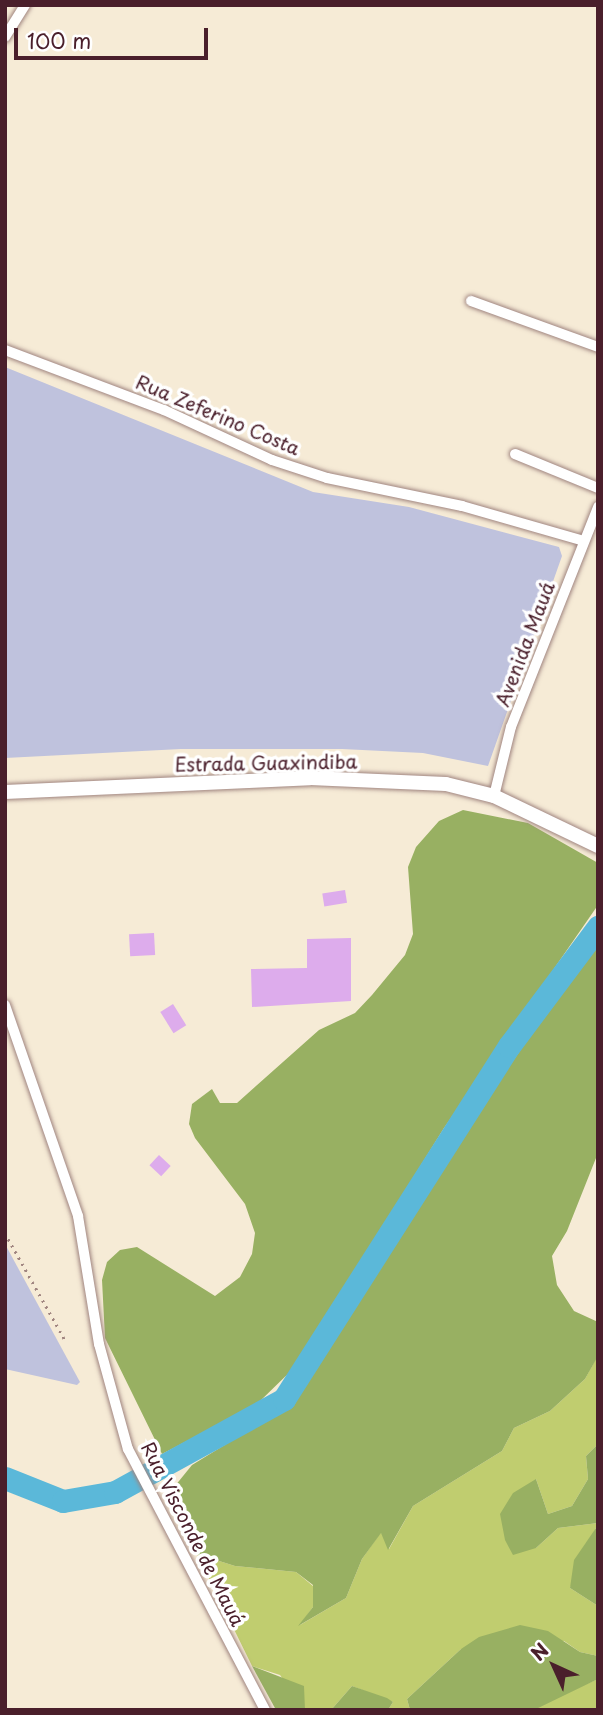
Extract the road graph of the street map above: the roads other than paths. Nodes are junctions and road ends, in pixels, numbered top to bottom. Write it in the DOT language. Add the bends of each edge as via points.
graph roads {
  1 [pos="24,5"];
  2 [pos="5,37"];
  3 [pos="471,301"];
  4 [pos="598,347"];
  5 [pos="5,350"];
  6 [pos="515,453"];
  7 [pos="598,488"];
  8 [pos="598,507"];
  9 [pos="584,541"];
  10 [pos="5,792"];
  11 [pos="494,796"];
  12 [pos="598,846"];
  13 [pos="5,1005"];
  14 [pos="265,1710"];
  1 -- 2 [label="street"];
  3 -- 4 [label="street"];
  5 -- 9 [label="street, Rua Zeferino Costa" via="164,410 272,460 327,478 462,506"];
  6 -- 7 [label="street"];
  8 -- 9 [label="street, Avenida Mauá"];
  9 -- 11 [label="street, Avenida Mauá" via="511,727"];
  10 -- 11 [label="street, Estrada Guaxindiba" via="310,778 446,784"];
  11 -- 12 [label="street, Estrada Guaxindiba"];
  13 -- 14 [label="street, Rua Visconde de Mauá" via="78,1216 99,1344 131,1456"];
}
